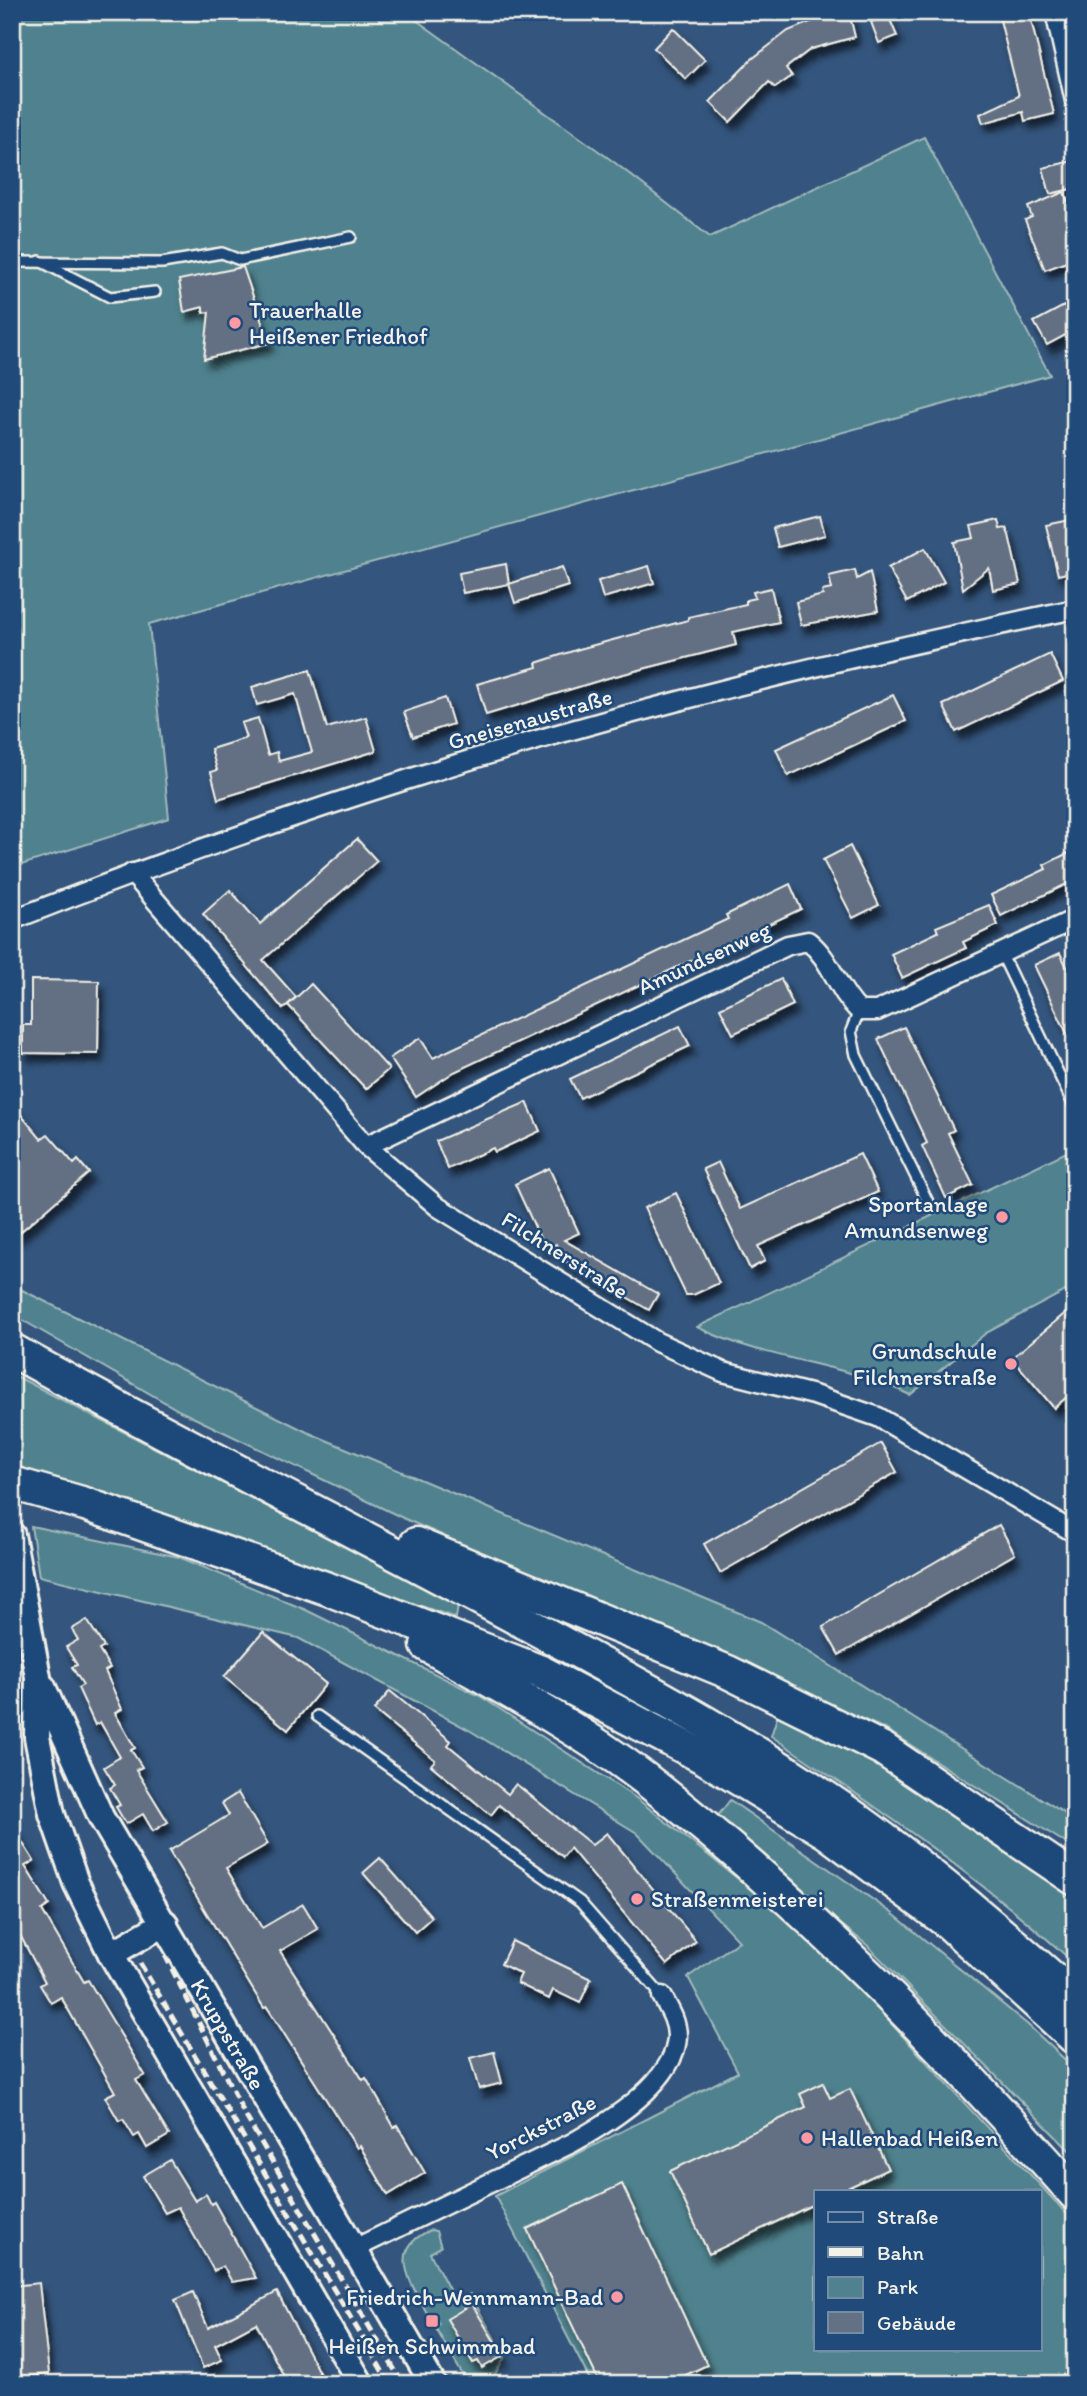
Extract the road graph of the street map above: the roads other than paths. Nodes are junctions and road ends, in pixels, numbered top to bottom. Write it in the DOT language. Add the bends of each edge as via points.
graph roads {
  1 [pos="1055,12"];
  2 [pos="1075,101"];
  3 [pos="351,237"];
  4 [pos="40,261"];
  5 [pos="12,262"];
  6 [pos="155,292"];
  7 [pos="1075,608"];
  8 [pos="132,873"];
  9 [pos="1075,919"];
  10 [pos="12,920"];
  11 [pos="1001,953"];
  12 [pos="859,1011"];
  13 [pos="1075,1108"];
  14 [pos="366,1146"];
  15 [pos="931,1208"];
  16 [pos="12,1350"];
  17 [pos="242,1474"];
  18 [pos="12,1483"];
  19 [pos="1075,1533"];
  20 [pos="12,1535"];
  21 [pos="328,1589"];
  22 [pos="38,1677"];
  23 [pos="317,1716"];
  24 [pos="1075,1879"];
  25 [pos="165,1923"];
  26 [pos="111,1954"];
  27 [pos="662,1996"];
  28 [pos="1075,1998"];
  29 [pos="1075,2038"];
  30 [pos="1075,2194"];
  31 [pos="356,2248"];
  32 [pos="361,2384"];
  33 [pos="433,2384"];
  1 -- 2 [label="street"];
  3 -- 4 [label="lane" via="240,260 222,253 162,263"];
  4 -- 5 [label="lane"];
  4 -- 6 [label="lane" via="110,297"];
  7 -- 8 [label="street, Gneisenaustraße" via="713,692 407,779"];
  8 -- 10 [label="street, Gneisenaustraße"];
  8 -- 14 [label="street, Filchnerstraße"];
  9 -- 11 [label="street"];
  11 -- 12 [label="street" via="877,1011"];
  11 -- 13 [label="lane"];
  12 -- 14 [label="street, Amundsenweg" via="843,995 822,951 808,941 788,945"];
  12 -- 15 [label="lane" via="851,1031 856,1055"];
  14 -- 19 [label="street, Filchnerstraße" via="438,1207 657,1342 723,1372 878,1417"];
  16 -- 17 [label="highway"];
  17 -- 24 [label="highway" via="728,1672 883,1749"];
  17 -- 28 [label="highway" via="718,1728 841,1808 969,1903"];
  18 -- 21 [label="highway"];
  20 -- 22 [label="street, Kruppstraße"];
  21 -- 29 [label="highway" via="541,1672 705,1758 827,1832 950,1924"];
  21 -- 30 [label="highway" via="536,1707 641,1776 746,1861 887,1994"];
  22 -- 25 [label="street, Kruppstraße" via="101,1817"];
  22 -- 26 [label="street, Kruppstraße" via="37,1737 51,1814 76,1883"];
  23 -- 27 [label="lane" via="580,1902"];
  25 -- 26 [label="street"];
  25 -- 31 [label="street, Kruppstraße"];
  26 -- 32 [label="street, Kruppstraße"];
  27 -- 31 [label="street, Yorckstraße" via="675,2020 677,2039 661,2074 643,2095 589,2133"];
  31 -- 33 [label="street, Kruppstraße"];
}
